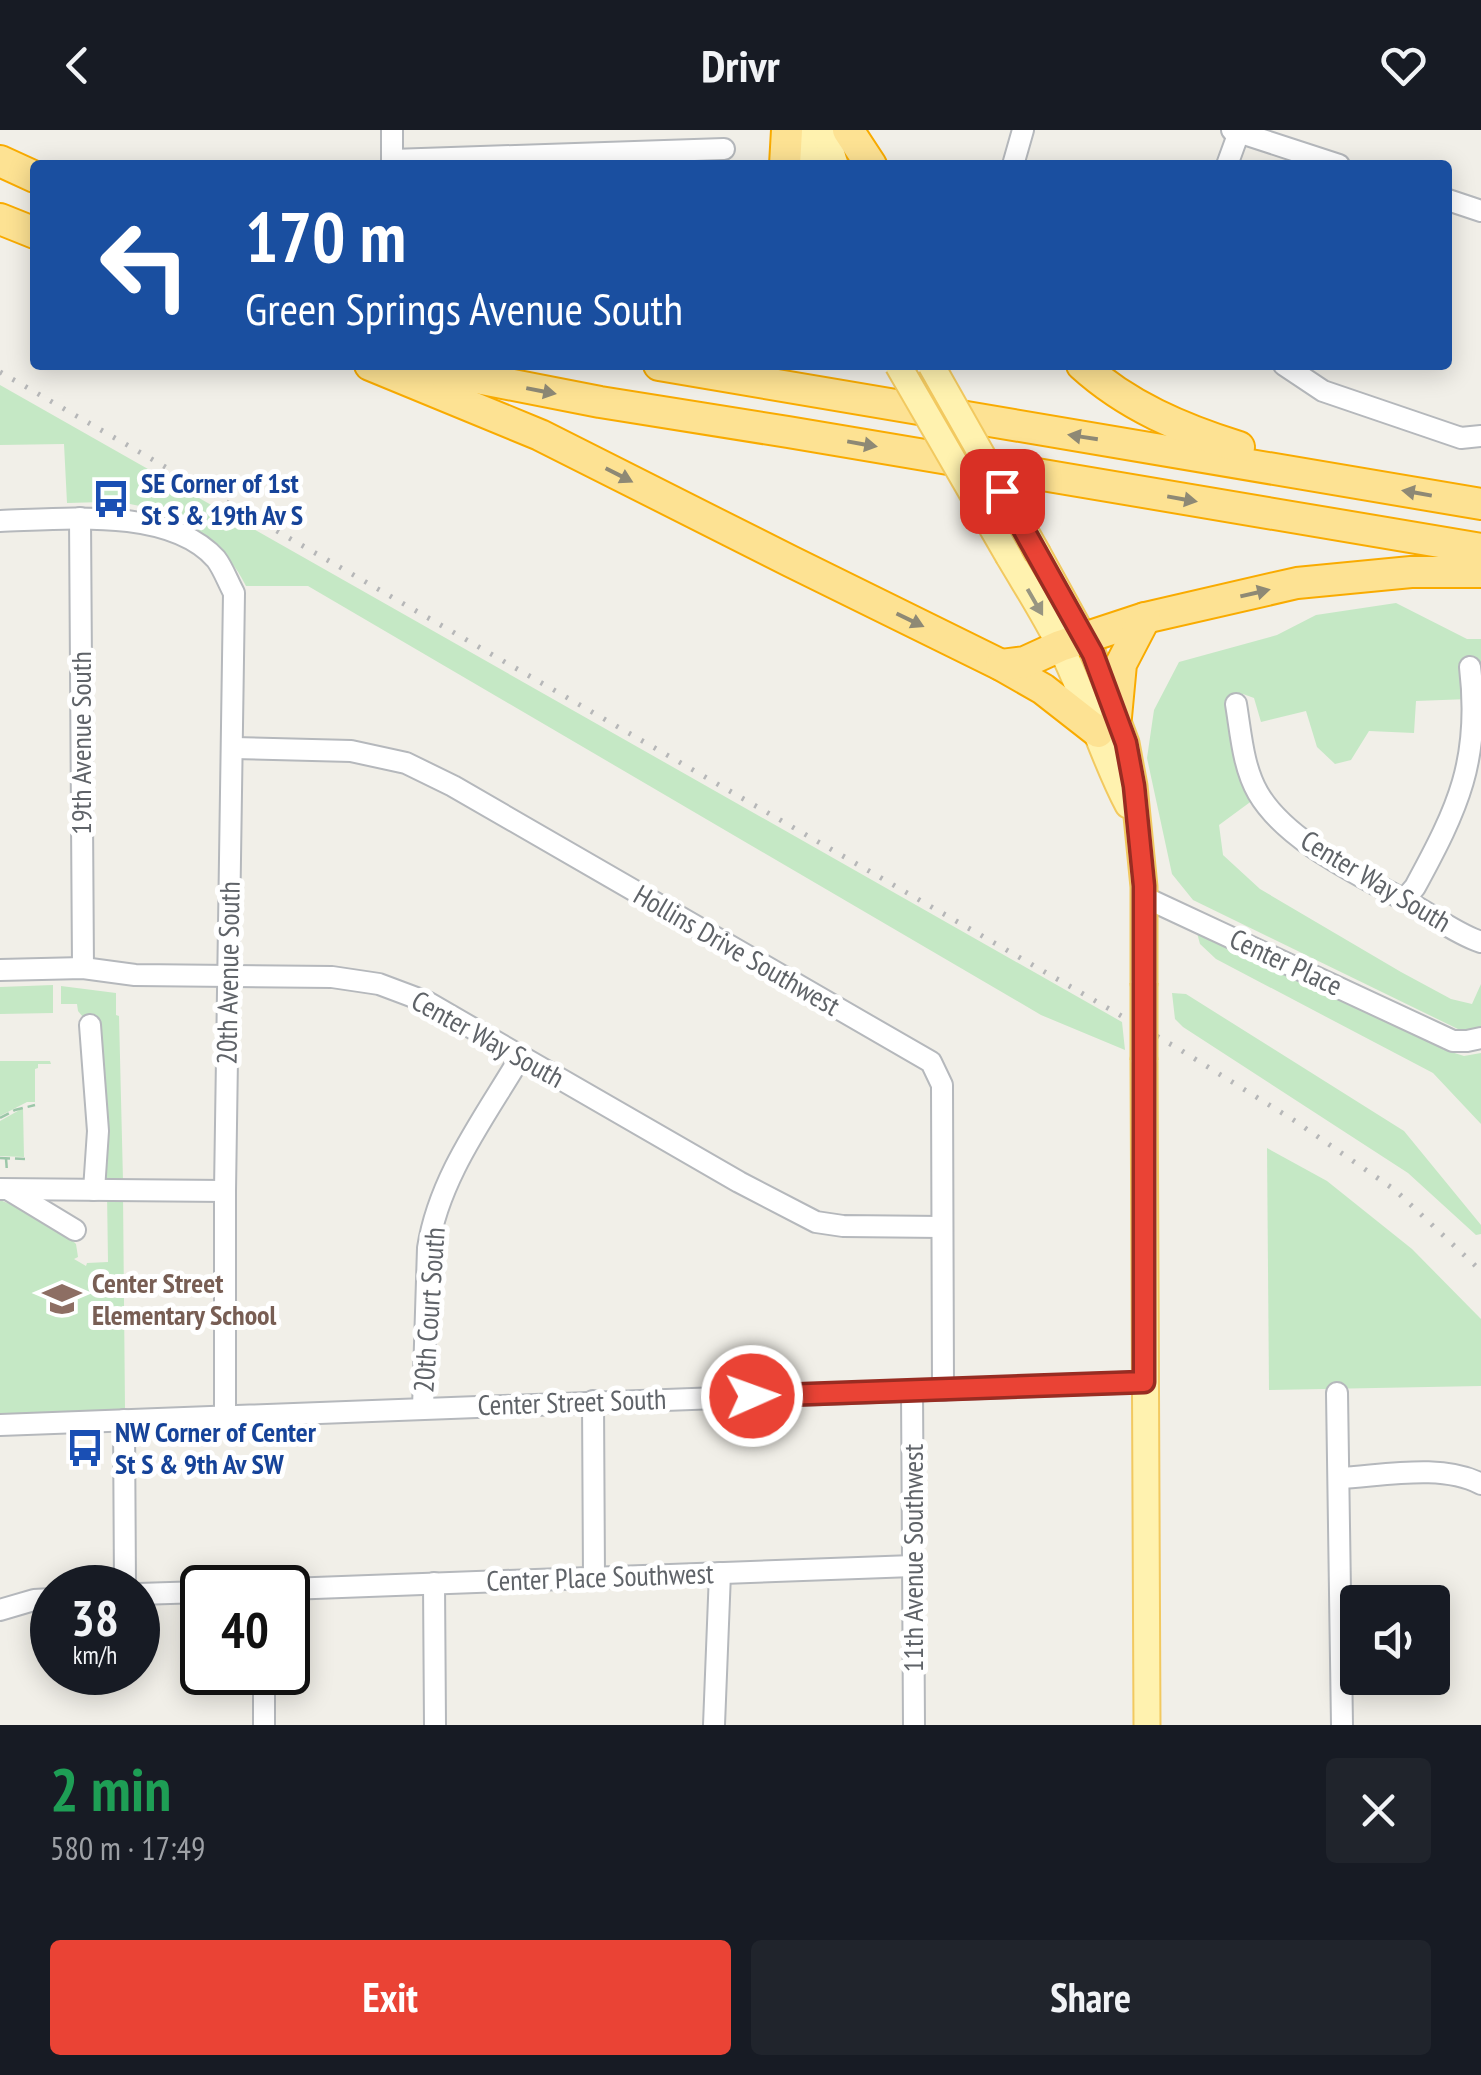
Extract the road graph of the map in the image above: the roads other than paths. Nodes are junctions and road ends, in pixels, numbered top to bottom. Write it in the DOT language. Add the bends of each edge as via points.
graph roads {
  1 [pos="392,130"];
  2 [pos="786,130"];
  3 [pos="800,130"];
  4 [pos="825,130"];
  5 [pos="848,130"];
  6 [pos="1023,130"];
  7 [pos="1236,131"];
  8 [pos="724,148"];
  9 [pos="785,160"];
  10 [pos="809,160"];
  11 [pos="834,160"];
  12 [pos="868,160"];
  13 [pos="1014,160"];
  14 [pos="1228,160"];
  15 [pos="1325,160"];
  16 [pos="0,161"];
  17 [pos="30,175"];
  18 [pos="1452,201"];
  19 [pos="1481,211"];
  20 [pos="0,219"];
  21 [pos="30,231"];
  22 [pos="382,370"];
  23 [pos="437,370"];
  24 [pos="689,370"];
  25 [pos="901,370"];
  26 [pos="934,370"];
  27 [pos="1088,370"];
  28 [pos="1292,370"];
  29 [pos="1481,436"];
  30 [pos="1352,482"];
  31 [pos="1481,504"];
  32 [pos="80,518"];
  33 [pos="0,521"];
  34 [pos="1481,550"];
  35 [pos="1481,572"];
  36 [pos="1145,618"];
  37 [pos="1073,642"];
  38 [pos="1001,664"];
  39 [pos="1470,667"];
  40 [pos="1236,704"];
  41 [pos="1107,724"];
  42 [pos="233,748"];
  43 [pos="1144,896"];
  44 [pos="1404,900"];
  45 [pos="1481,942"];
  46 [pos="83,968"];
  47 [pos="0,970"];
  48 [pos="228,976"];
  49 [pos="90,1025"];
  50 [pos="1481,1038"];
  51 [pos="522,1056"];
  52 [pos="4,1189"];
  53 [pos="94,1190"];
  54 [pos="225,1191"];
  55 [pos="942,1226"];
  56 [pos="75,1230"];
  57 [pos="1144,1382"];
  58 [pos="912,1390"];
  59 [pos="943,1390"];
  60 [pos="1337,1392"];
  61 [pos="592,1401"];
  62 [pos="423,1408"];
  63 [pos="225,1417"];
  64 [pos="124,1420"];
  65 [pos="0,1425"];
  66 [pos="1339,1478"];
  67 [pos="1481,1484"];
  68 [pos="125,1565"];
  69 [pos="913,1566"];
  70 [pos="720,1573"];
  71 [pos="594,1578"];
  72 [pos="434,1583"];
  73 [pos="310,1588"];
  74 [pos="30,1601"];
  75 [pos="0,1610"];
  76 [pos="264,1695"];
  77 [pos="264,1725"];
  78 [pos="435,1725"];
  79 [pos="714,1725"];
  80 [pos="914,1725"];
  81 [pos="1147,1725"];
  82 [pos="1342,1725"];
  1 -- 8 [label="street" via="392,160"];
  2 -- 9 [label="highway"];
  3 -- 10 [label="main road"];
  4 -- 11 [label="main road"];
  5 -- 12 [label="highway"];
  6 -- 13 [label="street"];
  7 -- 14 [label="street"];
  7 -- 15 [label="street"];
  16 -- 17 [label="highway"];
  18 -- 19 [label="street"];
  20 -- 21 [label="highway"];
  22 -- 38 [label="highway, one-way" via="540,435"];
  23 -- 34 [label="highway, one-way"];
  30 -- 24 [label="highway, one-way"];
  25 -- 37 [label="main road, one-way, bridge" via="1010,557"];
  26 -- 37 [label="main road, bridge" via="1038,554"];
  27 -- 30 [label="highway" via="1135,404 1192,432"];
  28 -- 29 [label="street" via="1323,391 1461,438"];
  31 -- 30 [label="highway, one-way"];
  32 -- 33 [label="street"];
  32 -- 42 [label="street, 20th Avenue South" via="146,522 197,543 217,560 234,594"];
  32 -- 46 [label="street, 19th Avenue South"];
  36 -- 35 [label="highway, one-way" via="1298,583"];
  36 -- 37 [label="highway"];
  36 -- 41 [label="highway" via="1121,664"];
  37 -- 38 [label="highway" via="1025,662"];
  37 -- 41 [label="main road"];
  38 -- 41 [label="highway"];
  39 -- 44 [label="street" via="1481,716 1470,786"];
  40 -- 44 [label="street, Center Way South" via="1251,780 1276,816 1320,851"];
  41 -- 43 [label="main road" via="1126,743"];
  42 -- 48 [label="street, 20th Avenue South"];
  42 -- 55 [label="street, Hollins Drive Southwest" via="351,751 406,763 931,1062 942,1084"];
  43 -- 50 [label="street, Center Place" via="1453,1040"];
  43 -- 57 [label="main road, bridge"];
  44 -- 45 [label="street, Center Way South"];
  46 -- 47 [label="street, Center Way South"];
  46 -- 48 [label="street, Center Way South"];
  48 -- 51 [label="street, Center Way South" via="379,984 427,1002"];
  48 -- 54 [label="street, 20th Avenue South"];
  49 -- 53 [label="street" via="98,1131"];
  51 -- 55 [label="street, Center Way South" via="816,1222"];
  51 -- 62 [label="street, 20th Court South" via="450,1175 431,1229"];
  52 -- 53 [label="street"];
  52 -- 56 [label="street"];
  53 -- 54 [label="street"];
  54 -- 63 [label="street, 20th Avenue South"];
  55 -- 59 [label="street, Hollins Drive Southwest"];
  57 -- 59 [label="street, Center Street South"];
  57 -- 81 [label="main road"];
  58 -- 59 [label="street, Center Street South"];
  58 -- 61 [label="street, Center Street South"];
  58 -- 69 [label="street, 11th Avenue Southwest"];
  60 -- 66 [label="street"];
  61 -- 62 [label="street, Center Street South"];
  61 -- 71 [label="street"];
  62 -- 63 [label="street, Center Street South"];
  63 -- 64 [label="street, Center Street South"];
  64 -- 65 [label="street, Center Street South"];
  64 -- 68 [label="street"];
  66 -- 67 [label="street" via="1444,1473"];
  66 -- 82 [label="street"];
  69 -- 70 [label="street, Center Place Southwest"];
  69 -- 80 [label="street, 11th Avenue Southwest"];
  70 -- 71 [label="street, Center Place Southwest"];
  70 -- 79 [label="street"];
  71 -- 72 [label="street, Center Place Southwest"];
  72 -- 73 [label="street, Center Place Southwest"];
  72 -- 78 [label="street"];
  74 -- 75 [label="street"];
  76 -- 77 [label="street"];
}
